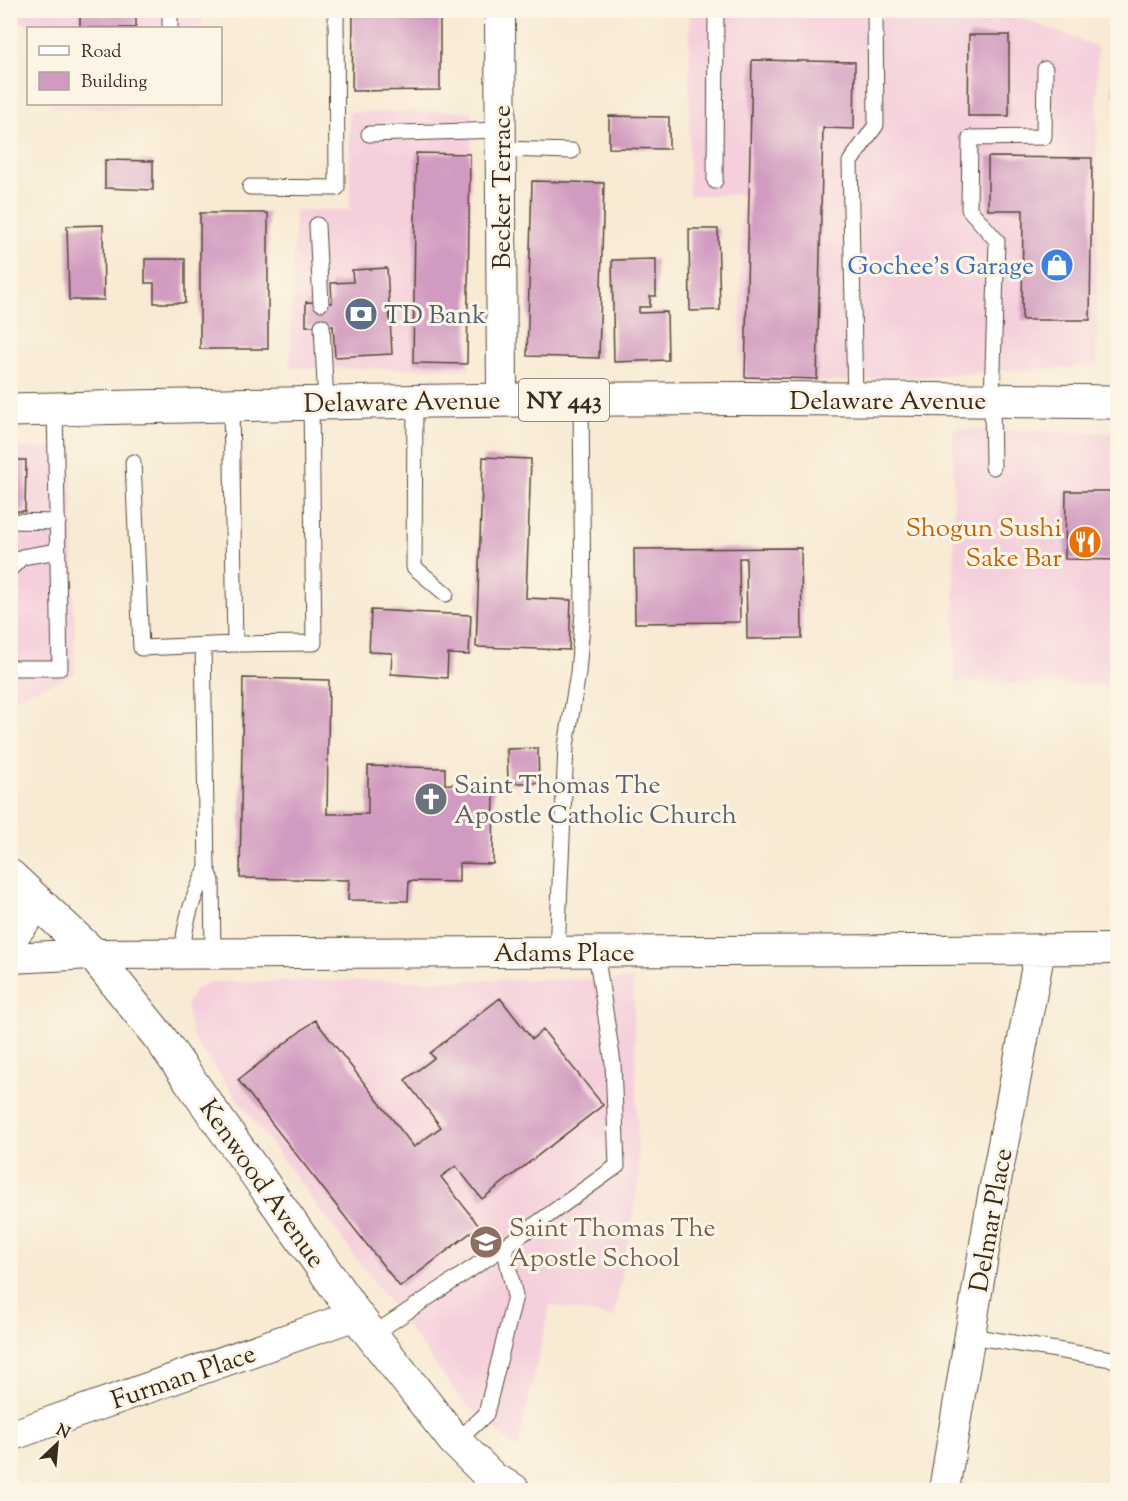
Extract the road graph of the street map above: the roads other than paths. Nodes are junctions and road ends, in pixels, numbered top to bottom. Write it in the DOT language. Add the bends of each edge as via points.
graph roads {
  1 [pos="170,10"];
  2 [pos="336,10"];
  3 [pos="500,10"];
  4 [pos="716,10"];
  5 [pos="875,10"];
  6 [pos="170,27"];
  7 [pos="1045,69"];
  8 [pos="369,134"];
  9 [pos="501,139"];
  10 [pos="572,151"];
  11 [pos="715,181"];
  12 [pos="250,187"];
  13 [pos="317,225"];
  14 [pos="321,303"];
  15 [pos="322,326"];
  16 [pos="855,399"];
  17 [pos="502,400"];
  18 [pos="581,400"];
  19 [pos="992,400"];
  20 [pos="415,401"];
  21 [pos="318,402"];
  22 [pos="1118,402"];
  23 [pos="231,404"];
  24 [pos="56,408"];
  25 [pos="10,410"];
  26 [pos="133,462"];
  27 [pos="993,467"];
  28 [pos="10,520"];
  29 [pos="57,522"];
  30 [pos="58,551"];
  31 [pos="10,569"];
  32 [pos="446,594"];
  33 [pos="235,644"];
  34 [pos="202,646"];
  35 [pos="10,668"];
  36 [pos="207,868"];
  37 [pos="10,876"];
  38 [pos="38,902"];
  39 [pos="10,938"];
  40 [pos="1118,949"];
  41 [pos="1040,950"];
  42 [pos="557,952"];
  43 [pos="596,952"];
  44 [pos="93,954"];
  45 [pos="182,954"];
  46 [pos="213,954"];
  47 [pos="10,958"];
  48 [pos="504,1247"];
  49 [pos="364,1325"];
  50 [pos="970,1335"];
  51 [pos="1118,1360"];
  52 [pos="10,1436"];
  53 [pos="456,1442"];
  54 [pos="513,1491"];
  55 [pos="944,1491"];
  1 -- 6 [label="lane"];
  2 -- 12 [label="lane" via="337,188"];
  3 -- 9 [label="street, Becker Terrace"];
  4 -- 11 [label="lane"];
  5 -- 16 [label="lane" via="876,125 850,162"];
  7 -- 19 [label="lane" via="1044,137 970,138 969,209 998,241"];
  8 -- 9 [label="lane"];
  9 -- 10 [label="lane"];
  9 -- 17 [label="street, Becker Terrace"];
  13 -- 14 [label="lane"];
  15 -- 21 [label="lane"];
  16 -- 18 [label="main road, Delaware Avenue / NY 443"];
  16 -- 19 [label="main road, Delaware Avenue / NY 443"];
  17 -- 18 [label="main road, Delaware Avenue / NY 443"];
  17 -- 20 [label="main road, Delaware Avenue / NY 443"];
  18 -- 42 [label="lane" via="583,612 566,746"];
  19 -- 22 [label="main road, Delaware Avenue / NY 443"];
  19 -- 27 [label="lane"];
  20 -- 21 [label="main road, Delaware Avenue / NY 443"];
  20 -- 32 [label="lane" via="414,567"];
  21 -- 23 [label="main road, Delaware Avenue / NY 443"];
  21 -- 33 [label="lane" via="314,643"];
  23 -- 24 [label="main road, Delaware Avenue / NY 443"];
  23 -- 33 [label="lane"];
  24 -- 25 [label="main road, Delaware Avenue / NY 443"];
  24 -- 29 [label="lane"];
  26 -- 34 [label="lane" via="141,648"];
  28 -- 29 [label="lane"];
  29 -- 30 [label="lane"];
  30 -- 31 [label="lane" via="22,556"];
  30 -- 35 [label="lane" via="60,668"];
  33 -- 34 [label="lane"];
  34 -- 36 [label="lane"];
  36 -- 45 [label="lane" via="186,922"];
  36 -- 46 [label="lane" via="212,882"];
  37 -- 38 [label="main road, Kenwood Avenue"];
  38 -- 39 [label="main road"];
  38 -- 44 [label="main road, Kenwood Avenue"];
  40 -- 41 [label="street, Adams Place"];
  41 -- 43 [label="street, Adams Place"];
  41 -- 50 [label="street, Delmar Place"];
  42 -- 43 [label="street, Adams Place"];
  42 -- 46 [label="street, Adams Place"];
  43 -- 48 [label="lane" via="612,1064 617,1166"];
  44 -- 45 [label="street, Adams Place"];
  44 -- 47 [label="street, Adams Place"];
  44 -- 49 [label="main road, Kenwood Avenue" via="160,1038"];
  45 -- 46 [label="street, Adams Place"];
  48 -- 49 [label="lane"];
  48 -- 53 [label="lane" via="515,1296 510,1318 486,1414"];
  49 -- 52 [label="street, Furman Place"];
  49 -- 53 [label="main road, Kenwood Avenue"];
  50 -- 51 [label="lane"];
  50 -- 55 [label="street, Delmar Place"];
  53 -- 54 [label="main road, Kenwood Avenue" via="493,1479"];
}
